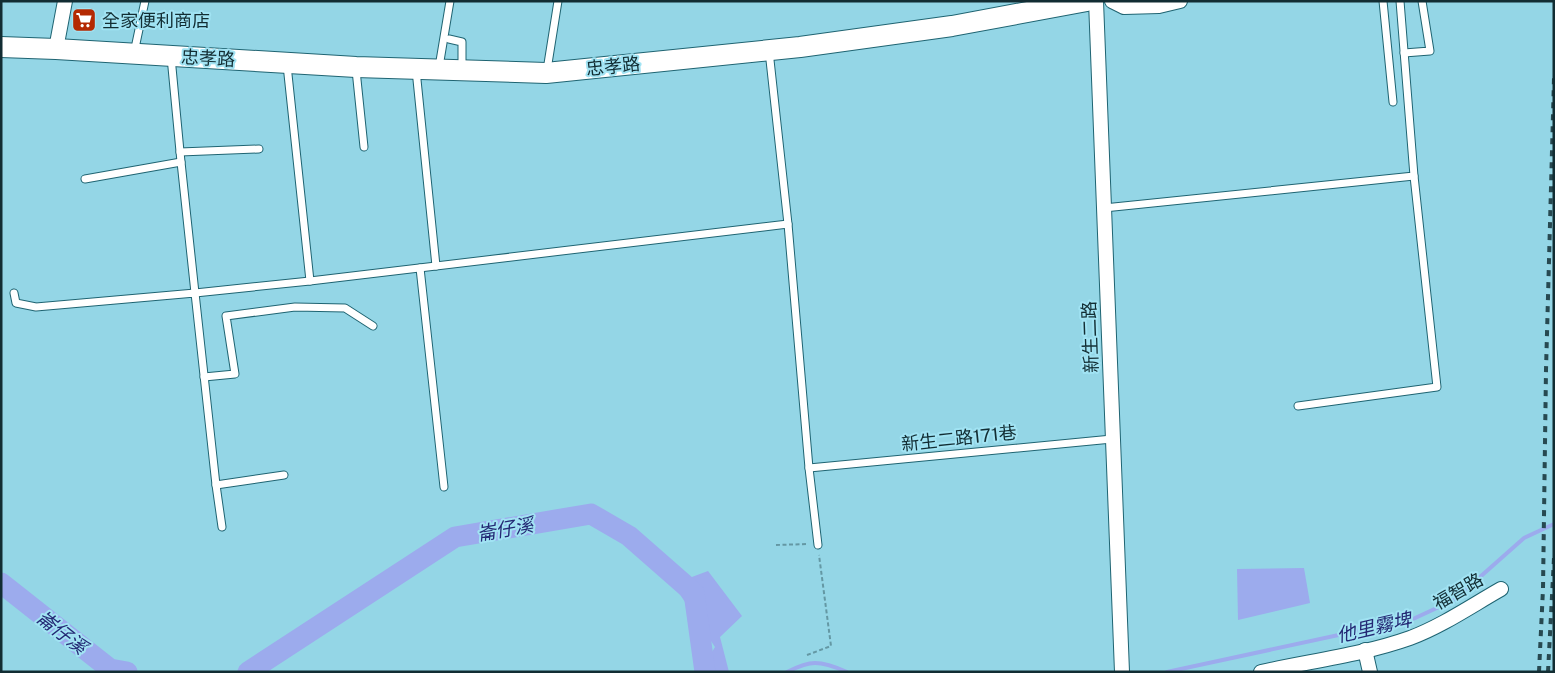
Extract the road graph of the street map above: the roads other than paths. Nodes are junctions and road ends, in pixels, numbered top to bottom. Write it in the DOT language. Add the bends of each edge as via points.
graph roads {
  1 [pos="65,1"];
  2 [pos="145,1"];
  3 [pos="450,1"];
  4 [pos="558,1"];
  5 [pos="1087,1"];
  6 [pos="1096,1"];
  7 [pos="1112,1"];
  8 [pos="1180,1"];
  9 [pos="1383,1"];
  10 [pos="1400,1"];
  11 [pos="1422,1"];
  12 [pos="449,39"];
  13 [pos="1,47"];
  14 [pos="56,49"];
  15 [pos="769,51"];
  16 [pos="1404,53"];
  17 [pos="134,54"];
  18 [pos="171,56"];
  19 [pos="286,62"];
  20 [pos="356,67"];
  21 [pos="416,70"];
  22 [pos="439,70"];
  23 [pos="462,71"];
  24 [pos="546,73"];
  25 [pos="1393,102"];
  26 [pos="364,147"];
  27 [pos="259,149"];
  28 [pos="180,152"];
  29 [pos="181,162"];
  30 [pos="1414,176"];
  31 [pos="85,179"];
  32 [pos="1104,208"];
  33 [pos="788,224"];
  34 [pos="436,266"];
  35 [pos="420,268"];
  36 [pos="310,281"];
  37 [pos="14,293"];
  38 [pos="195,293"];
  39 [pos="373,326"];
  40 [pos="204,377"];
  41 [pos="1298,406"];
  42 [pos="1112,438"];
  43 [pos="809,468"];
  44 [pos="284,474"];
  45 [pos="216,485"];
  46 [pos="444,487"];
  47 [pos="222,527"];
  48 [pos="818,545"];
  49 [pos="1501,589"];
  50 [pos="1365,650"];
  51 [pos="1295,669"];
  52 [pos="1122,672"];
  53 [pos="1261,672"];
  54 [pos="1370,672"];
  1 -- 14 [label="street"];
  2 -- 17 [label="lane"];
  3 -- 22 [label="lane"];
  4 -- 24 [label="lane"];
  5 -- 15 [label="main road, 忠孝路" via="952,26"];
  6 -- 32 [label="street, 新生二路"];
  7 -- 8 [label="street" via="1124,7 1159,6"];
  9 -- 25 [label="lane"];
  10 -- 16 [label="lane"];
  11 -- 16 [label="lane" via="1430,51"];
  12 -- 23 [label="lane" via="462,42"];
  13 -- 14 [label="main road, 忠孝路"];
  14 -- 17 [label="main road, 忠孝路"];
  15 -- 24 [label="main road, 忠孝路"];
  15 -- 33 [label="lane"];
  16 -- 30 [label="lane"];
  17 -- 18 [label="main road, 忠孝路"];
  18 -- 19 [label="main road, 忠孝路"];
  18 -- 28 [label="lane"];
  19 -- 20 [label="main road, 忠孝路"];
  19 -- 36 [label="lane"];
  20 -- 21 [label="main road, 忠孝路"];
  20 -- 26 [label="lane"];
  21 -- 22 [label="main road, 忠孝路"];
  21 -- 34 [label="lane"];
  22 -- 23 [label="main road, 忠孝路"];
  23 -- 24 [label="main road, 忠孝路"];
  27 -- 28 [label="lane"];
  28 -- 29 [label="lane"];
  29 -- 31 [label="lane"];
  29 -- 38 [label="lane"];
  30 -- 32 [label="lane"];
  30 -- 41 [label="lane" via="1437,387"];
  32 -- 42 [label="street, 新生二路"];
  33 -- 34 [label="lane"];
  33 -- 43 [label="lane"];
  34 -- 35 [label="lane"];
  35 -- 36 [label="lane"];
  35 -- 46 [label="lane"];
  36 -- 38 [label="lane"];
  37 -- 38 [label="lane" via="16,303 36,307"];
  38 -- 40 [label="lane"];
  39 -- 40 [label="lane" via="345,308 295,308 226,316 235,374"];
  40 -- 45 [label="lane"];
  42 -- 43 [label="lane, 新生二路171巷"];
  42 -- 52 [label="street, 新生二路"];
  43 -- 48 [label="lane"];
  44 -- 45 [label="lane"];
  45 -- 47 [label="lane"];
  49 -- 50 [label="street, 福智路" via="1410,638"];
  50 -- 51 [label="street, 福智路"];
  50 -- 54 [label="street"];
  51 -- 53 [label="street, 福智路"];
}
